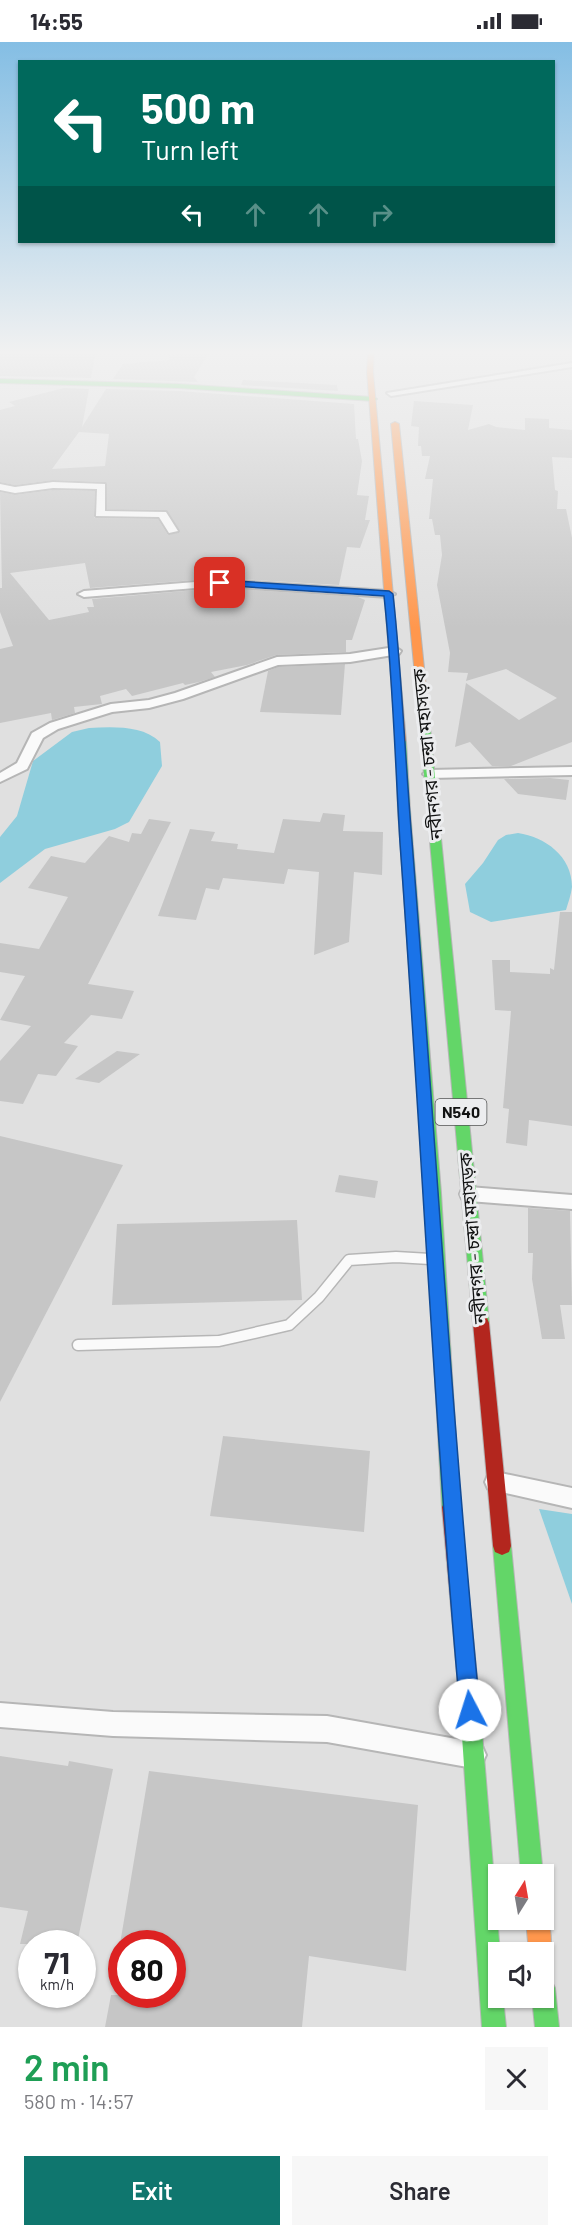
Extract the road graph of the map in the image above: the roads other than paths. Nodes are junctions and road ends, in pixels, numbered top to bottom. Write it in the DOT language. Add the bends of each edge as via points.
graph roads {
  1 [pos="377,443"];
  2 [pos="397,443"];
  3 [pos="0,487"];
  4 [pos="173,531"];
  5 [pos="84,594"];
  6 [pos="389,594"];
  7 [pos="395,651"];
  8 [pos="572,771"];
  9 [pos="430,774"];
  10 [pos="0,778"];
  11 [pos="469,1194"];
  12 [pos="572,1202"];
  13 [pos="437,1260"];
  14 [pos="78,1345"];
  15 [pos="496,1482"];
  16 [pos="572,1498"];
  17 [pos="0,1715"];
  18 [pos="474,1755"];
  19 [pos="531,1864"];
  20 [pos="545,2008"];
  21 [pos="494,2027"];
  22 [pos="547,2027"];
  1 -- 6 [label="main road, নবীনগর - চন্দ্রা মহাসড়ক / N540"];
  2 -- 9 [label="main road, নবীনগর - চন্দ্রা মহাসড়ক / N540"];
  3 -- 4 [label="street" via="15,490 53,485 102,486 100,514 162,514"];
  5 -- 6 [label="street" via="220,583"];
  6 -- 7 [label="main road, নবীনগর - চন্দ্রা মহাসড়ক / N540"];
  7 -- 10 [label="street" via="350,658 277,661 179,696 111,708 54,726 37,736 24,767"];
  7 -- 13 [label="main road, নবীনগর - চন্দ্রা মহাসড়ক / N540"];
  8 -- 9 [label="street"];
  9 -- 11 [label="main road, নবীনগর - চন্দ্রা মহাসড়ক / N540"];
  11 -- 12 [label="street"];
  11 -- 15 [label="main road, নবীনগর - চন্দ্রা মহাসড়ক / N540"];
  13 -- 14 [label="lane" via="349,1260 319,1297 289,1325 219,1341"];
  13 -- 18 [label="main road, নবীনগর - চন্দ্রা মহাসড়ক / N540" via="449,1486"];
  15 -- 16 [label="street"];
  15 -- 19 [label="main road, নবীনগর - চন্দ্রা মহাসড়ক / N540"];
  17 -- 18 [label="street" via="113,1724 327,1730"];
  18 -- 21 [label="main road, নবীনগর - চন্দ্রা মহাসড়ক / N540"];
  20 -- 22 [label="main road"];
}
